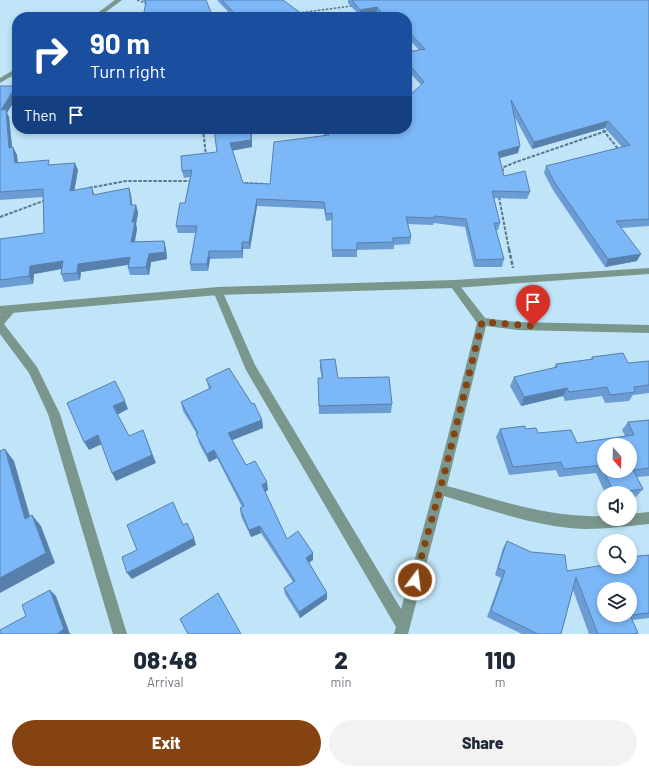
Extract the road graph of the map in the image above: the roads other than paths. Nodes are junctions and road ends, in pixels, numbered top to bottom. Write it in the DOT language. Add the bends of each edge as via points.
graph roads {
  1 [pos="119,0"];
  2 [pos="102,12"];
  3 [pos="12,73"];
  4 [pos="0,81"];
  5 [pos="649,271"];
  6 [pos="454,284"];
  7 [pos="218,291"];
  8 [pos="0,310"];
  9 [pos="11,310"];
  10 [pos="0,321"];
  11 [pos="482,322"];
  12 [pos="0,326"];
  13 [pos="649,329"];
  14 [pos="439,489"];
  15 [pos="649,518"];
  16 [pos="402,630"];
  17 [pos="120,634"];
  1 -- 2 [label="street"];
  3 -- 4 [label="street"];
  5 -- 6 [label="street"];
  6 -- 7 [label="street"];
  6 -- 11 [label="street"];
  7 -- 9 [label="street"];
  7 -- 16 [label="street" via="250,367"];
  8 -- 9 [label="street"];
  9 -- 10 [label="street"];
  11 -- 13 [label="street" via="517,326"];
  11 -- 14 [label="street"];
  12 -- 17 [label="street" via="33,370 54,414"];
  14 -- 15 [label="street" via="543,518 594,523"];
  14 -- 16 [label="street"];
}
